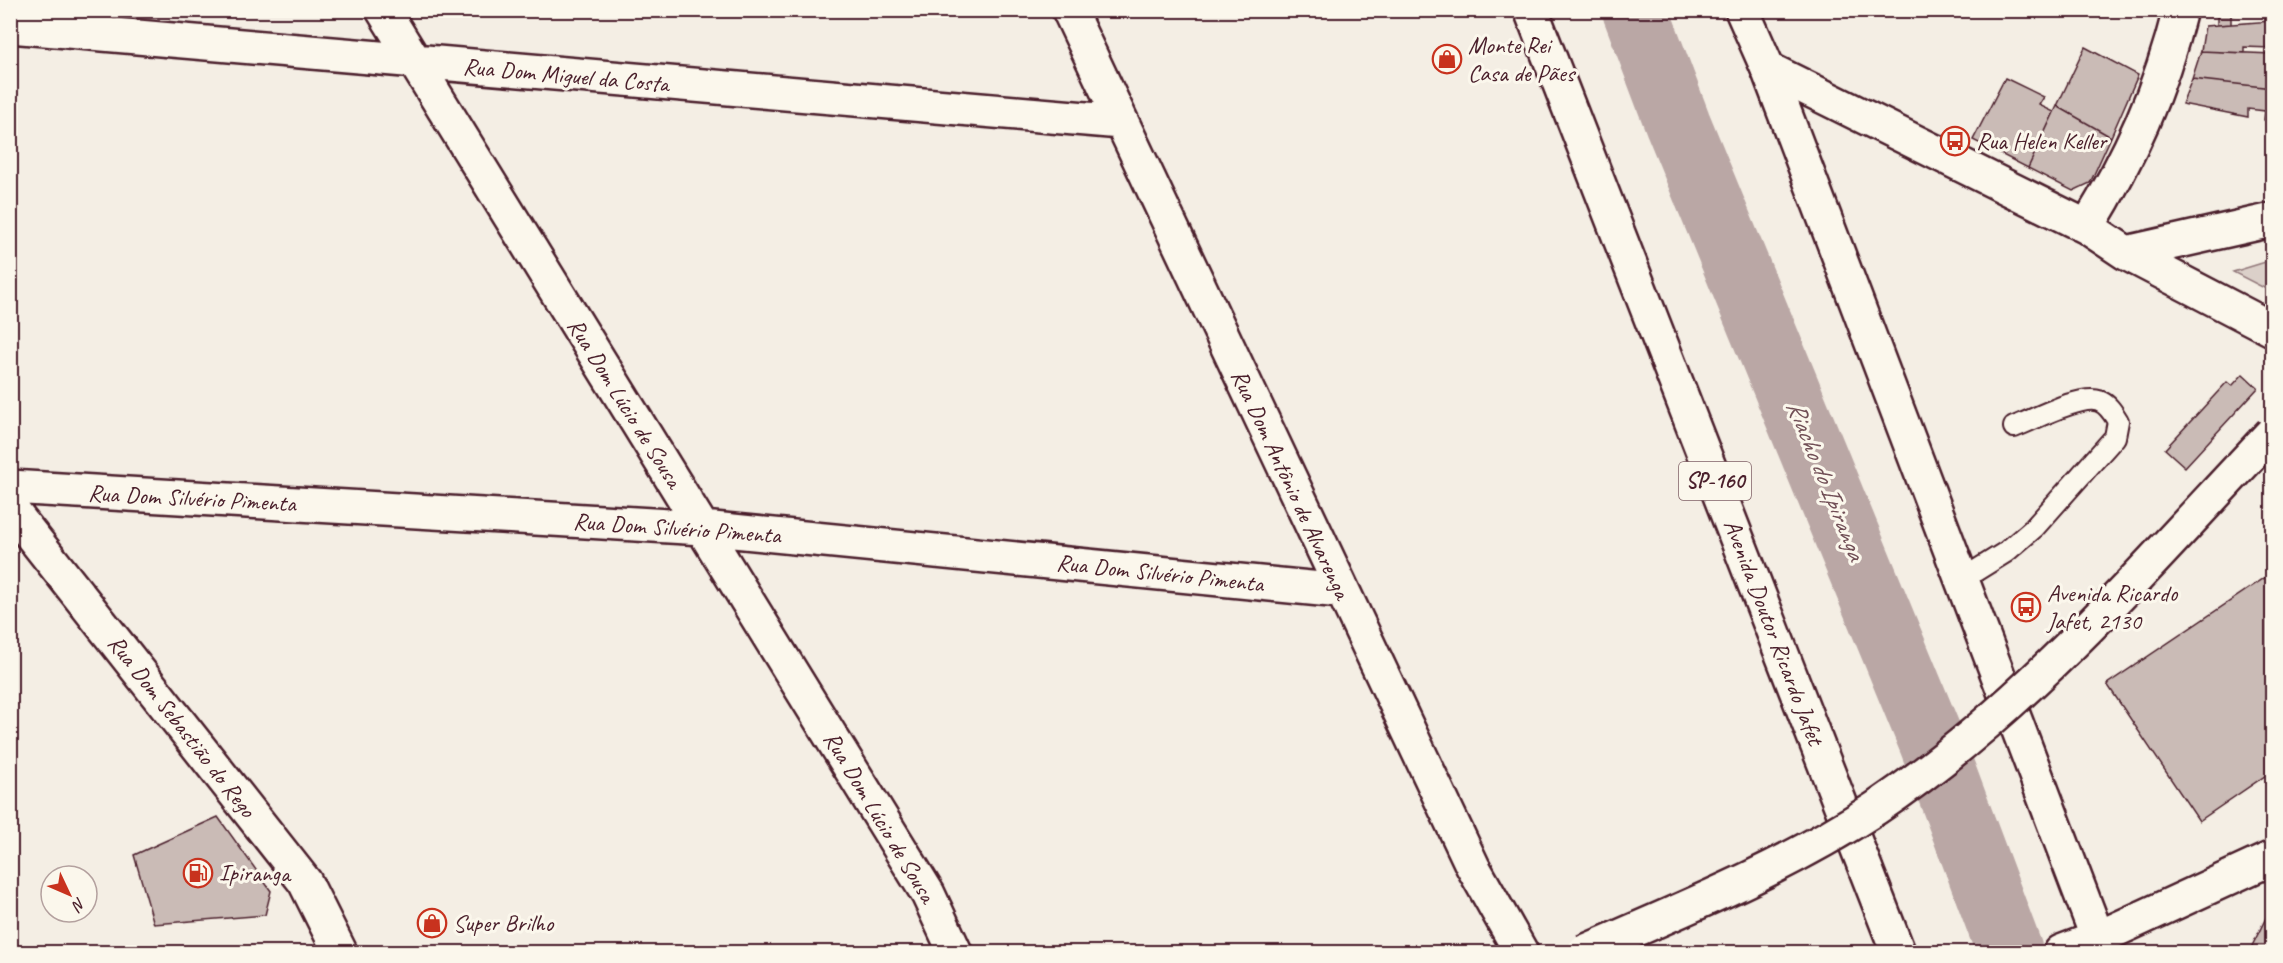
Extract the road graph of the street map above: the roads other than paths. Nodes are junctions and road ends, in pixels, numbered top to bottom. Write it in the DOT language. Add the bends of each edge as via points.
graph roads {
  1 [pos="383,10"];
  2 [pos="1069,10"];
  3 [pos="1531,10"];
  4 [pos="1742,10"];
  5 [pos="2180,10"];
  6 [pos="10,26"];
  7 [pos="413,62"];
  8 [pos="1768,69"];
  9 [pos="1121,122"];
  10 [pos="2272,220"];
  11 [pos="2087,227"];
  12 [pos="2126,253"];
  13 [pos="2272,329"];
  14 [pos="2014,427"];
  15 [pos="2272,433"];
  16 [pos="10,487"];
  17 [pos="10,508"];
  18 [pos="703,528"];
  19 [pos="1961,580"];
  20 [pos="1341,591"];
  21 [pos="2272,858"];
  22 [pos="2101,945"];
  23 [pos="340,952"];
  24 [pos="955,952"];
  25 [pos="1521,952"];
  26 [pos="1583,952"];
  27 [pos="1898,952"];
  28 [pos="2061,952"];
  1 -- 7 [label="street, Rua Dom Lúcio de Sousa"];
  2 -- 9 [label="street, Rua Dom Antônio de Alvarenga"];
  3 -- 27 [label="street, Avenida Doutor Ricardo Jafet / SP-160"];
  4 -- 8 [label="street"];
  5 -- 11 [label="street" via="2167,64 2147,115 2122,169"];
  6 -- 7 [label="street, Rua Dom Miguel da Costa"];
  7 -- 9 [label="street, Rua Dom Miguel da Costa"];
  7 -- 18 [label="street, Rua Dom Lúcio de Sousa"];
  8 -- 11 [label="street"];
  8 -- 19 [label="street"];
  9 -- 20 [label="street, Rua Dom Antônio de Alvarenga"];
  10 -- 12 [label="street"];
  11 -- 12 [label="street"];
  12 -- 13 [label="street"];
  14 -- 19 [label="lane" via="2086,398 2100,401 2118,421 2115,437 2034,528 2006,552"];
  15 -- 26 [label="street, bridge" via="2061,656 1996,716 1923,774 1874,808 1724,892"];
  16 -- 18 [label="street, Rua Dom Silvério Pimenta"];
  17 -- 23 [label="street, Rua Dom Sebastião do Rego" via="305,882"];
  18 -- 20 [label="street, Rua Dom Silvério Pimenta"];
  18 -- 24 [label="street, Rua Dom Lúcio de Sousa" via="928,894"];
  19 -- 22 [label="street"];
  20 -- 25 [label="street, Rua Dom Antônio de Alvarenga" via="1473,867"];
  21 -- 22 [label="street"];
  22 -- 28 [label="street"];
}
